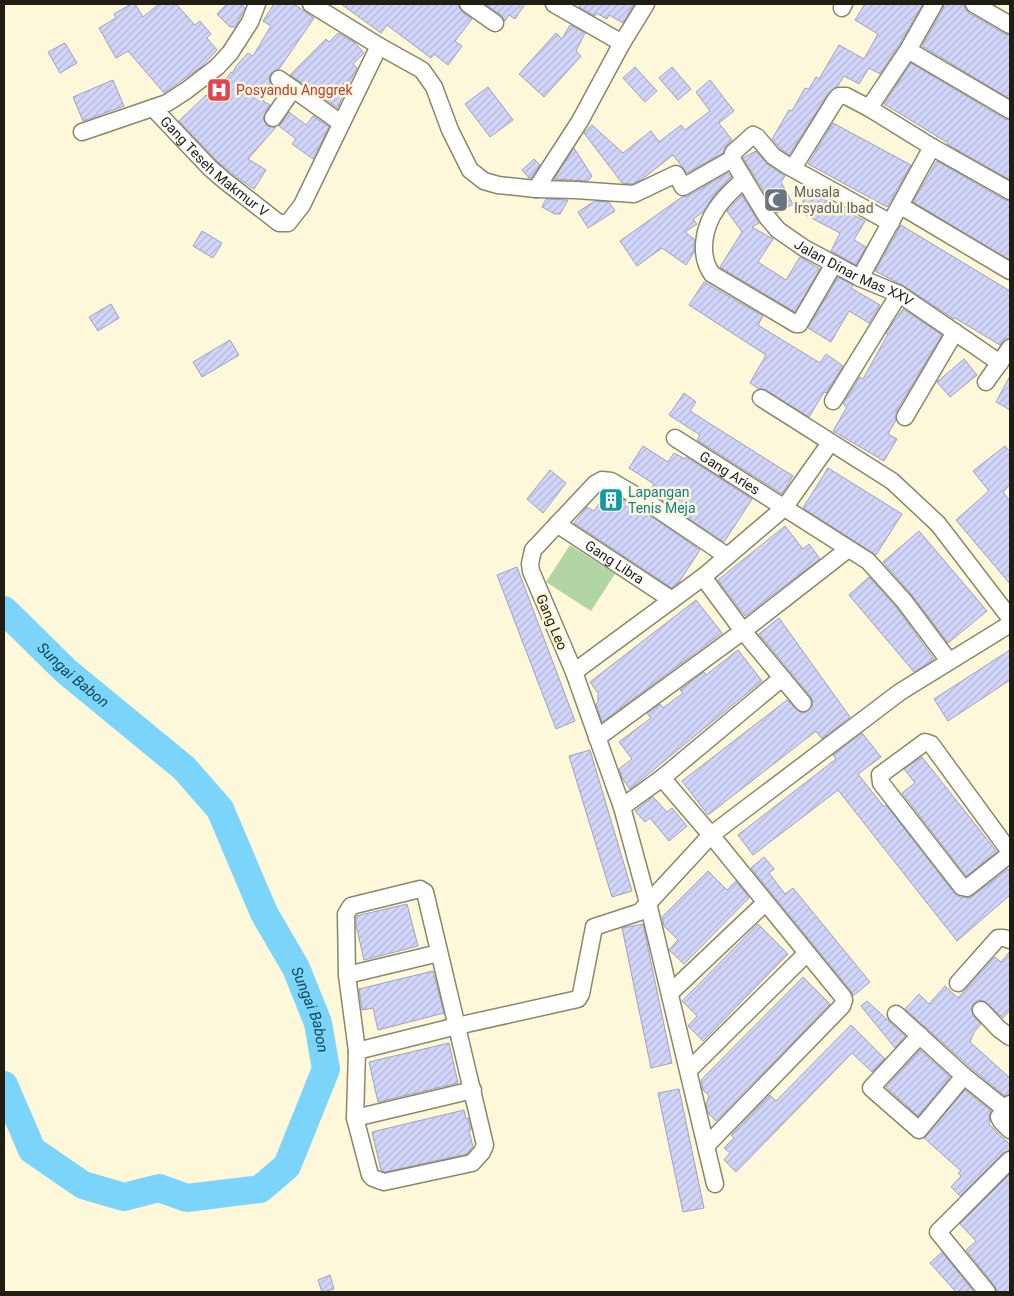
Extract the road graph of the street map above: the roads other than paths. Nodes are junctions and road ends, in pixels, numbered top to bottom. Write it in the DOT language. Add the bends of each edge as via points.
graph roads {
  1 [pos="257,4"];
  2 [pos="311,4"];
  3 [pos="468,4"];
  4 [pos="554,4"];
  5 [pos="646,4"];
  6 [pos="934,4"];
  7 [pos="974,4"];
  8 [pos="495,23"];
  9 [pos="1010,25"];
  10 [pos="622,43"];
  11 [pos="378,46"];
  12 [pos="908,50"];
  13 [pos="279,79"];
  14 [pos="293,89"];
  15 [pos="153,108"];
  16 [pos="869,108"];
  17 [pos="1010,110"];
  18 [pos="273,118"];
  19 [pos="341,123"];
  20 [pos="82,132"];
  21 [pos="932,147"];
  22 [pos="732,159"];
  23 [pos="793,168"];
  24 [pos="744,179"];
  25 [pos="536,189"];
  26 [pos="1010,191"];
  27 [pos="901,206"];
  28 [pos="891,223"];
  29 [pos="834,264"];
  30 [pos="1010,271"];
  31 [pos="860,278"];
  32 [pos="899,294"];
  33 [pos="955,332"];
  34 [pos="1010,348"];
  35 [pos="1000,364"];
  36 [pos="986,382"];
  37 [pos="761,398"];
  38 [pos="833,402"];
  39 [pos="905,417"];
  40 [pos="676,438"];
  41 [pos="830,443"];
  42 [pos="784,508"];
  43 [pos="557,524"];
  44 [pos="847,550"];
  45 [pos="727,556"];
  46 [pos="703,577"];
  47 [pos="672,600"];
  48 [pos="1010,618"];
  49 [pos="1010,624"];
  50 [pos="743,631"];
  51 [pos="949,661"];
  52 [pos="574,672"];
  53 [pos="782,678"];
  54 [pos="803,703"];
  55 [pos="597,738"];
  56 [pos="662,778"];
  57 [pos="622,807"];
  58 [pos="711,835"];
  59 [pos="1010,853"];
  60 [pos="765,902"];
  61 [pos="648,903"];
  62 [pos="1010,940"];
  63 [pos="439,953"];
  64 [pos="807,953"];
  65 [pos="347,975"];
  66 [pos="958,983"];
  67 [pos="670,993"];
  68 [pos="981,1010"];
  69 [pos="896,1014"];
  70 [pos="457,1026"];
  71 [pos="920,1035"];
  72 [pos="1010,1038"];
  73 [pos="357,1051"];
  74 [pos="689,1070"];
  75 [pos="964,1076"];
  76 [pos="473,1090"];
  77 [pos="1008,1107"];
  78 [pos="355,1118"];
  79 [pos="1010,1130"];
  80 [pos="707,1145"];
  81 [pos="1010,1160"];
  82 [pos="715,1184"];
  83 [pos="987,1292"];
  1 -- 15 [label="street" via="250,22 217,67 167,103"];
  2 -- 11 [label="street"];
  3 -- 8 [label="street"];
  4 -- 10 [label="street"];
  5 -- 10 [label="street"];
  6 -- 12 [label="street"];
  7 -- 9 [label="street"];
  10 -- 25 [label="street" via="580,121"];
  11 -- 19 [label="street"];
  11 -- 25 [label="street" via="422,70 428,77 470,170 498,185"];
  12 -- 16 [label="street"];
  12 -- 17 [label="street"];
  13 -- 14 [label="street"];
  14 -- 18 [label="street"];
  14 -- 19 [label="street"];
  15 -- 19 [label="street, Gang Teseh Makmur V" via="220,177 279,222 288,223 302,205"];
  15 -- 20 [label="street"];
  16 -- 21 [label="street"];
  16 -- 23 [label="street" via="846,96 839,96"];
  21 -- 26 [label="street"];
  21 -- 27 [label="street"];
  22 -- 23 [label="street" via="733,152 753,135 773,156"];
  22 -- 24 [label="street, Jalan Dinar Mas XXV"];
  22 -- 25 [label="street" via="683,187 676,174 634,194"];
  23 -- 28 [label="street"];
  24 -- 29 [label="street, Jalan Dinar Mas XXV" via="778,230"];
  24 -- 29 [label="street" via="717,207 706,229 704,262 712,274 799,324"];
  27 -- 28 [label="street"];
  27 -- 30 [label="street"];
  28 -- 31 [label="street"];
  29 -- 31 [label="street, Jalan Dinar Mas XXV"];
  31 -- 32 [label="street, Jalan Dinar Mas XXV"];
  32 -- 33 [label="street, Jalan Dinar Mas XXV"];
  32 -- 38 [label="street"];
  33 -- 35 [label="street, Jalan Dinar Mas XXV"];
  33 -- 39 [label="street"];
  34 -- 35 [label="street"];
  35 -- 36 [label="street"];
  37 -- 41 [label="street"];
  40 -- 42 [label="street, Gang Aries"];
  41 -- 42 [label="street"];
  41 -- 48 [label="street" via="892,481 938,524"];
  42 -- 44 [label="street, Gang Aries"];
  42 -- 45 [label="street"];
  43 -- 45 [label="street" via="595,484 602,480 611,481"];
  43 -- 47 [label="street, Gang Libra"];
  43 -- 52 [label="street, Gang Leo" via="533,550 530,564"];
  44 -- 50 [label="street"];
  44 -- 51 [label="street, Gang Aries" via="868,561 904,601"];
  45 -- 46 [label="street"];
  46 -- 47 [label="street"];
  46 -- 50 [label="street"];
  47 -- 52 [label="street"];
  49 -- 51 [label="street"];
  50 -- 53 [label="street"];
  50 -- 55 [label="street"];
  51 -- 58 [label="street" via="900,692"];
  52 -- 55 [label="street, Gang Leo"];
  53 -- 54 [label="street"];
  53 -- 56 [label="street"];
  55 -- 57 [label="street, Gang Leo"];
  56 -- 57 [label="street"];
  56 -- 58 [label="street"];
  57 -- 61 [label="street, Gang Leo"];
  58 -- 60 [label="street"];
  58 -- 61 [label="street"];
  59 -- 59 [label="street" via="931,744 925,742 880,775 881,783 961,886 967,888"];
  60 -- 64 [label="street"];
  60 -- 67 [label="street"];
  61 -- 67 [label="street, Gang Leo"];
  61 -- 70 [label="street" via="640,912 593,928 578,999"];
  62 -- 66 [label="street" via="998,938"];
  63 -- 65 [label="street"];
  63 -- 65 [label="street" via="425,892 420,889 351,906 346,914"];
  63 -- 70 [label="street"];
  64 -- 74 [label="street"];
  64 -- 80 [label="street" via="843,996 843,1005"];
  65 -- 73 [label="street"];
  67 -- 74 [label="street, Gang Leo"];
  68 -- 72 [label="street"];
  69 -- 71 [label="street"];
  70 -- 73 [label="street"];
  70 -- 76 [label="street"];
  71 -- 75 [label="street"];
  71 -- 75 [label="street" via="871,1088 919,1130"];
  73 -- 78 [label="street"];
  74 -- 80 [label="street, Gang Leo"];
  75 -- 77 [label="street"];
  76 -- 78 [label="street"];
  76 -- 78 [label="street" via="485,1144 472,1163 384,1182 370,1175"];
  77 -- 79 [label="street" via="999,1118"];
  80 -- 82 [label="street, Gang Leo"];
  81 -- 83 [label="street" via="938,1232"];
}
